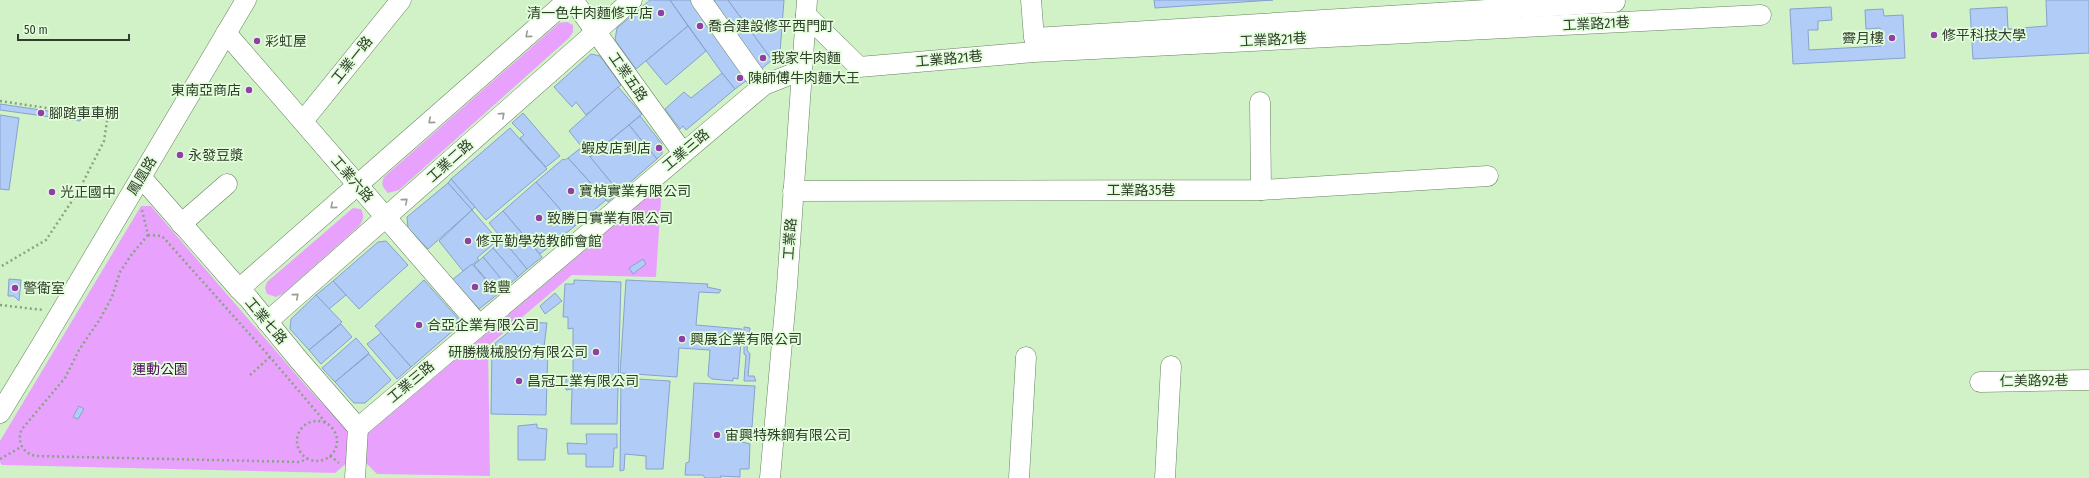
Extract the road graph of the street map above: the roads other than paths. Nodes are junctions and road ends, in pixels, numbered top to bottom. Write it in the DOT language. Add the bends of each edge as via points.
graph roads {
  1 [pos="246,0"];
  2 [pos="401,0"];
  3 [pos="568,0"];
  4 [pos="573,0"];
  5 [pos="632,0"];
  6 [pos="701,0"];
  7 [pos="1031,0"];
  8 [pos="1614,0"];
  9 [pos="807,8"];
  10 [pos="1761,16"];
  11 [pos="596,32"];
  12 [pos="226,33"];
  13 [pos="1034,45"];
  14 [pos="802,70"];
  15 [pos="762,86"];
  16 [pos="1260,102"];
  17 [pos="303,121"];
  18 [pos="683,153"];
  19 [pos="1488,176"];
  20 [pos="141,177"];
  21 [pos="228,184"];
  22 [pos="357,185"];
  23 [pos="1262,190"];
  24 [pos="793,191"];
  25 [pos="385,218"];
  26 [pos="181,224"];
  27 [pos="239,289"];
  28 [pos="267,322"];
  29 [pos="479,325"];
  30 [pos="1026,357"];
  31 [pos="1171,366"];
  32 [pos="2089,380"];
  33 [pos="1980,382"];
  34 [pos="0,413"];
  35 [pos="358,428"];
  36 [pos="355,478"];
  37 [pos="770,478"];
  38 [pos="1019,478"];
  39 [pos="1165,478"];
  1 -- 12 [label="street, 鳳凰路"];
  2 -- 17 [label="street, 工業一路"];
  3 -- 22 [label="street, one-way"];
  4 -- 11 [label="street, 工業五路"];
  5 -- 11 [label="street, 工業二路"];
  6 -- 15 [label="street"];
  7 -- 13 [label="street"];
  8 -- 13 [label="street"];
  9 -- 13 [label="street, 工業路21巷" via="859,66"];
  9 -- 14 [label="street, 工業路"];
  10 -- 13 [label="street, 工業路21巷"];
  11 -- 18 [label="street, 工業五路" via="676,147"];
  25 -- 11 [label="street, 工業二路, one-way"];
  12 -- 17 [label="street, 工業六路"];
  12 -- 20 [label="street, 鳳凰路"];
  14 -- 15 [label="street, 工業三路"];
  14 -- 24 [label="street, 工業路"];
  15 -- 18 [label="street, 工業三路"];
  16 -- 23 [label="street"];
  17 -- 22 [label="street, 工業六路"];
  18 -- 29 [label="street, 工業三路"];
  19 -- 23 [label="street, 工業路35巷"];
  20 -- 26 [label="street, 工業七路"];
  20 -- 34 [label="street, 鳳凰路"];
  21 -- 26 [label="street"];
  22 -- 25 [label="street, 工業六路"];
  22 -- 27 [label="street, one-way"];
  23 -- 24 [label="street, 工業路35巷"];
  24 -- 37 [label="street, 工業路"];
  28 -- 25 [label="street, 工業二路, one-way"];
  25 -- 29 [label="street, 工業六路"];
  26 -- 27 [label="street, 工業七路"];
  27 -- 28 [label="street, 工業七路"];
  28 -- 35 [label="street, 工業七路"];
  29 -- 35 [label="street, 工業三路"];
  30 -- 38 [label="street"];
  31 -- 39 [label="street"];
  32 -- 33 [label="street, 仁美路92巷"];
  35 -- 36 [label="street"];
}
